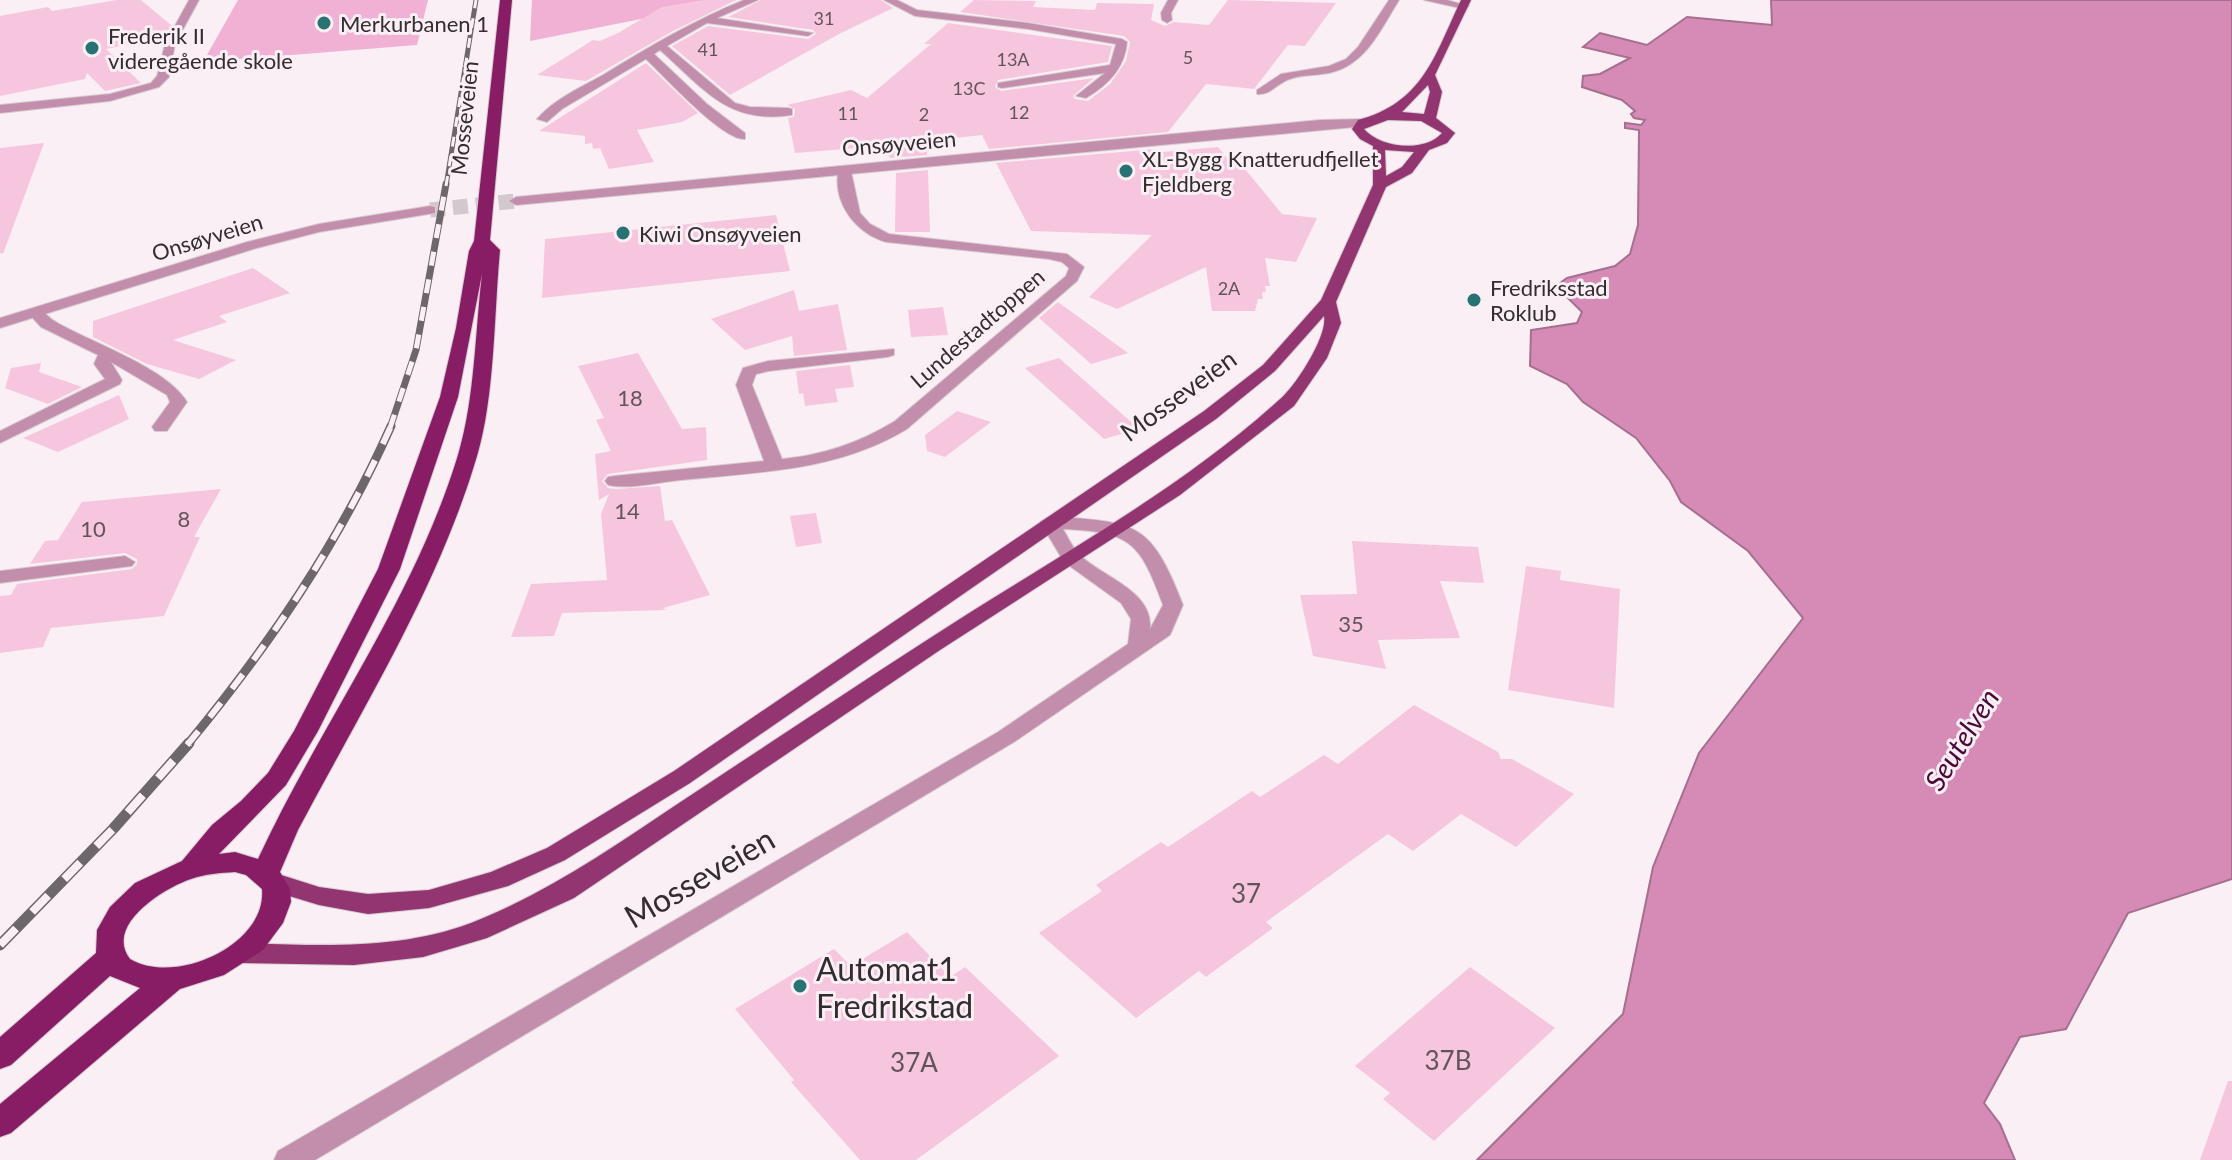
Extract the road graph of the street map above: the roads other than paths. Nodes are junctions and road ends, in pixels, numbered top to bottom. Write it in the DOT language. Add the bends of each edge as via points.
graph roads {
  1 [pos="194,0"];
  2 [pos="506,0"];
  3 [pos="753,0"];
  4 [pos="889,0"];
  5 [pos="1173,0"];
  6 [pos="1394,0"];
  7 [pos="1429,0"];
  8 [pos="1465,3"];
  9 [pos="705,19"];
  10 [pos="1167,20"];
  11 [pos="808,33"];
  12 [pos="660,45"];
  13 [pos="647,54"];
  14 [pos="1112,68"];
  15 [pos="1430,76"];
  16 [pos="1002,85"];
  17 [pos="1261,92"];
  18 [pos="1082,96"];
  19 [pos="0,109"];
  20 [pos="788,112"];
  21 [pos="1388,116"];
  22 [pos="543,119"];
  23 [pos="1429,120"];
  24 [pos="1361,129"];
  25 [pos="741,136"];
  26 [pos="1379,144"];
  27 [pos="1425,147"];
  28 [pos="844,171"];
  29 [pos="1380,185"];
  30 [pos="516,201"];
  31 [pos="430,210"];
  32 [pos="482,241"];
  33 [pos="1328,302"];
  34 [pos="36,313"];
  35 [pos="0,323"];
  36 [pos="888,352"];
  37 [pos="107,353"];
  38 [pos="161,427"];
  39 [pos="0,438"];
  40 [pos="775,465"];
  41 [pos="614,481"];
  42 [pos="1050,522"];
  43 [pos="1117,527"];
  44 [pos="1071,558"];
  45 [pos="125,562"];
  46 [pos="0,577"];
  47 [pos="1138,646"];
  48 [pos="193,867"];
  49 [pos="270,877"];
  50 [pos="239,953"];
  51 [pos="110,958"];
  52 [pos="172,979"];
  53 [pos="0,1056"];
  54 [pos="0,1123"];
  55 [pos="289,1160"];
  1 -- 19 [label="street" via="155,85 110,97"];
  2 -- 32 [label="highway, Mosseveien"];
  3 -- 9 [label="street"];
  4 -- 14 [label="street" via="915,13 1114,39 1122,42 1122,51"];
  5 -- 10 [label="street"];
  6 -- 17 [label="street" via="1350,61 1285,76"];
  7 -- 8 [label="street"];
  8 -- 15 [label="main road"];
  9 -- 11 [label="street"];
  9 -- 12 [label="street"];
  12 -- 13 [label="street"];
  12 -- 20 [label="street" via="731,106"];
  13 -- 22 [label="street"];
  13 -- 25 [label="street"];
  14 -- 16 [label="street"];
  14 -- 18 [label="street" via="1104,84"];
  15 -- 21 [label="main road"];
  15 -- 23 [label="main road" via="1436,92"];
  21 -- 23 [label="main road"];
  21 -- 24 [label="main road"];
  23 -- 27 [label="main road" via="1449,133 1447,140"];
  24 -- 26 [label="main road"];
  24 -- 28 [label="street, Onsøyveien" via="1287,129"];
  26 -- 27 [label="main road"];
  26 -- 29 [label="main road, Mosseveien"];
  27 -- 29 [label="main road" via="1407,170"];
  28 -- 30 [label="street, Onsøyveien"];
  28 -- 40 [label="street, Lundestadtoppen" via="857,224 867,231 886,238 1067,258 1077,267 1072,278 901,425 871,444 817,463"];
  29 -- 33 [label="main road, Mosseveien"];
  31 -- 34 [label="street, Onsøyveien" via="265,241"];
  32 -- 48 [label="highway, Mosseveien" via="449,397 389,569 277,779"];
  32 -- 49 [label="highway, Mosseveien" via="492,250 468,454 425,569 285,830"];
  33 -- 42 [label="main road, Mosseveien" via="1238,396"];
  33 -- 43 [label="main road, Mosseveien" via="1333,323 1319,358 1288,402"];
  34 -- 35 [label="street, Onsøyveien"];
  34 -- 37 [label="street" via="47,324"];
  36 -- 40 [label="street, Lundestadtoppen" via="749,371 744,385"];
  37 -- 38 [label="street" via="173,392 179,402"];
  37 -- 39 [label="street" via="102,364 114,380"];
  40 -- 41 [label="street, Lundestadtoppen"];
  42 -- 43 [label="street"];
  42 -- 44 [label="street"];
  42 -- 49 [label="main road, Mosseveien" via="682,777 556,854 499,879 429,899 368,904 319,896"];
  43 -- 44 [label="main road, Mosseveien"];
  43 -- 47 [label="street, Mosseveien" via="1148,550 1173,605 1163,630"];
  44 -- 47 [label="street" via="1129,599 1141,619"];
  44 -- 50 [label="main road, Mosseveien" via="565,891 499,923 424,947 365,955"];
  45 -- 46 [label="street"];
  47 -- 55 [label="street, Mosseveien" via="1006,737"];
  48 -- 49 [label="highway" via="235,862"];
  48 -- 51 [label="highway" via="152,886 120,914 108,945"];
  49 -- 50 [label="highway" via="279,894 277,908"];
  50 -- 52 [label="highway" via="196,974"];
  51 -- 52 [label="highway" via="133,976"];
  51 -- 53 [label="highway"];
  52 -- 54 [label="highway"];
}
